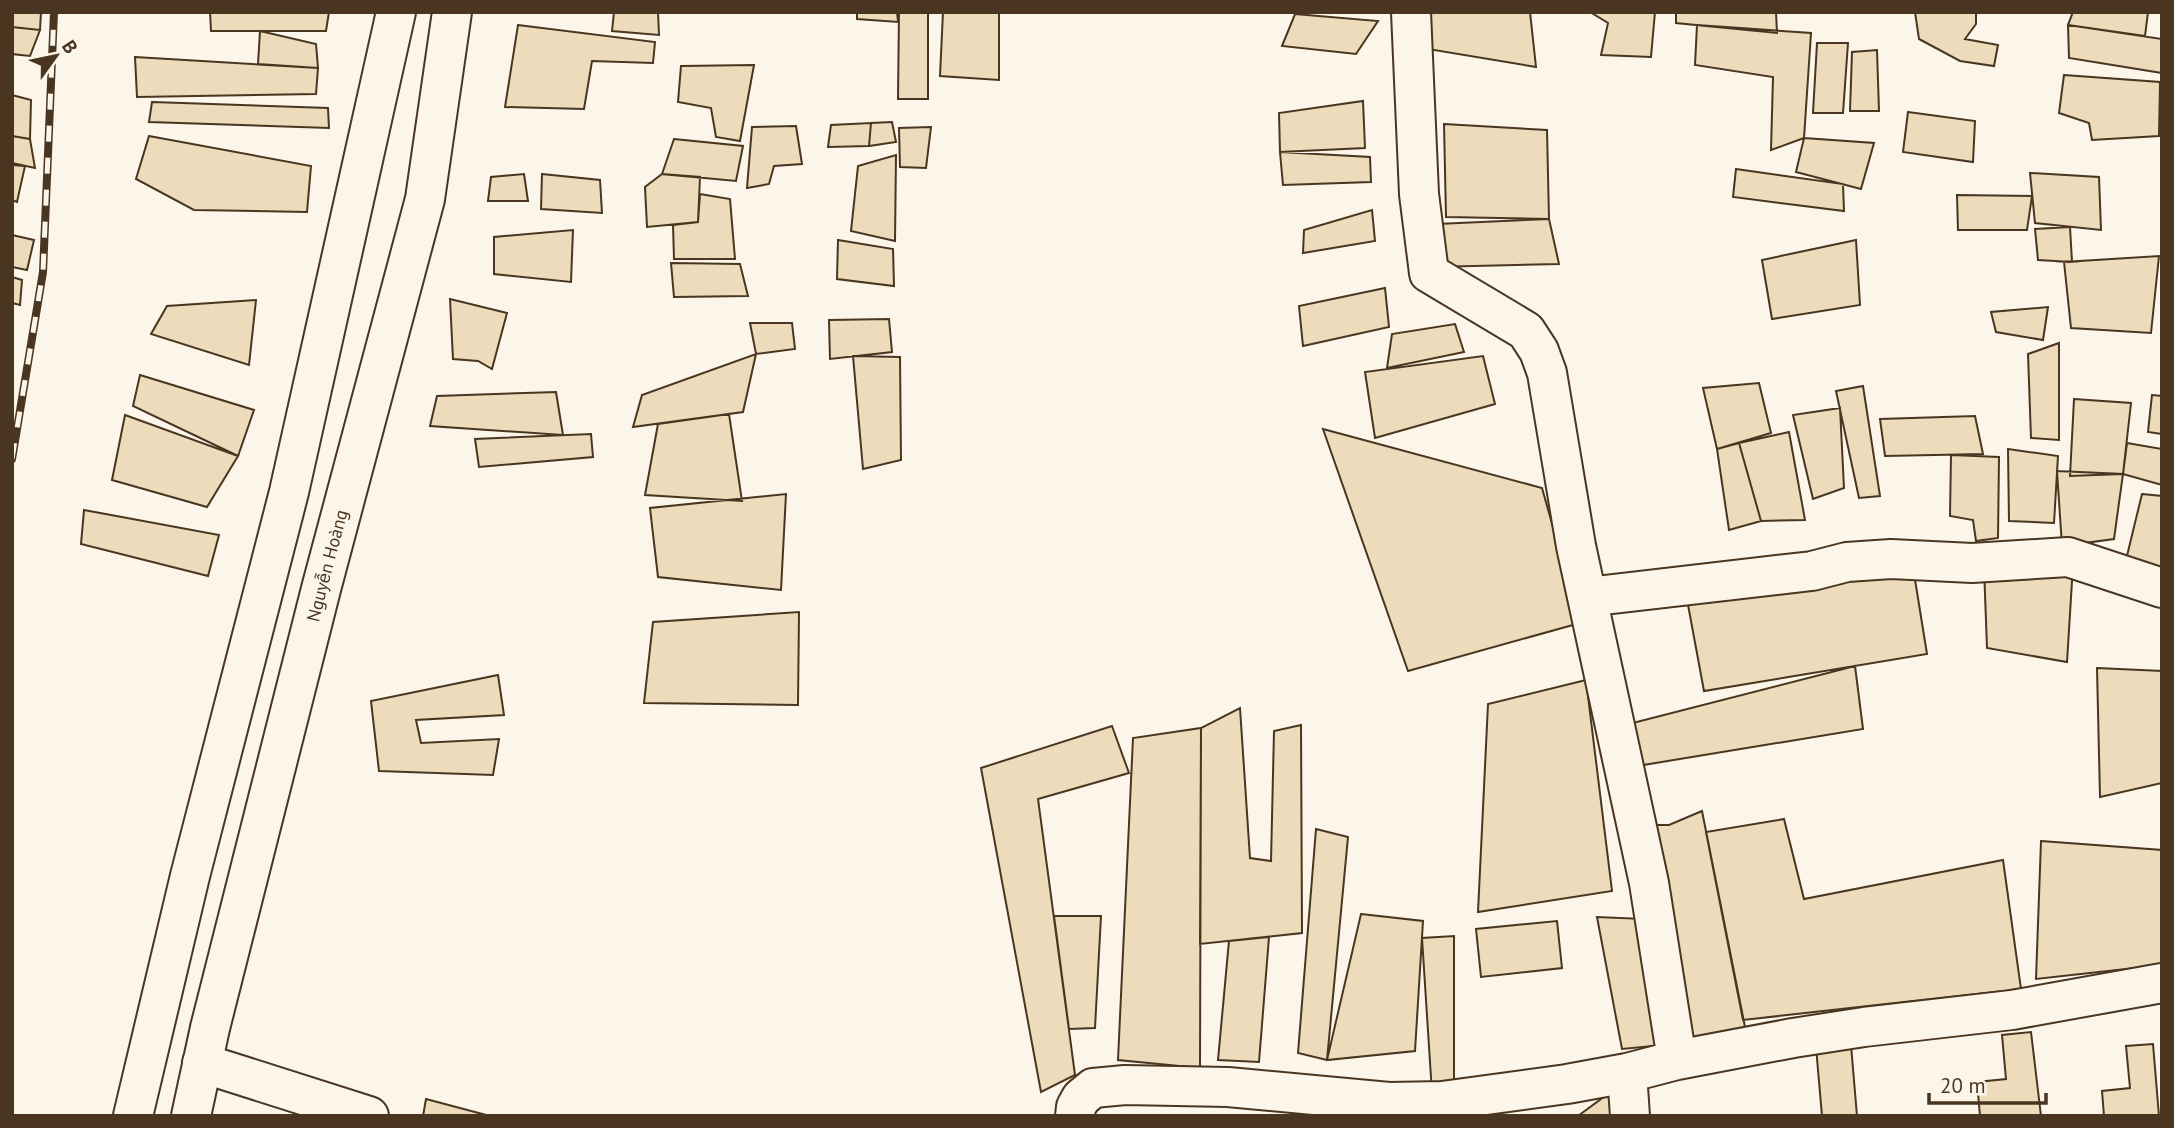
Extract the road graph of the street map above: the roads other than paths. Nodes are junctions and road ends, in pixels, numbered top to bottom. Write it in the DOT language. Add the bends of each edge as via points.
graph roads {
  1 [pos="396,12"];
  2 [pos="452,12"];
  3 [pos="1411,12"];
  4 [pos="2162,587"];
  5 [pos="1587,597"];
  6 [pos="2162,982"];
  7 [pos="1677,1060"];
  8 [pos="202,1063"];
  9 [pos="1627,1073"];
  10 [pos="133,1116"];
  11 [pos="191,1116"];
  12 [pos="369,1116"];
  13 [pos="1075,1116"];
  14 [pos="1630,1116"];
  1 -- 10 [label="main road" via="289,492"];
  2 -- 8 [label="main road, Nguyễn Hoàng" via="425,199"];
  3 -- 5 [label="main road" via="1419,194 1429,273 1526,331 1539,351 1547,373"];
  4 -- 5 [label="main road" via="2068,557 1972,563 1891,559"];
  5 -- 7 [label="main road" via="1649,883"];
  6 -- 7 [label="main road" via="2012,1010 1864,1027"];
  7 -- 9 [label="main road"];
  8 -- 11 [label="main road, Nguyễn Hoàng"];
  8 -- 12 [label="main road"];
  9 -- 13 [label="main road" via="1442,1101 1389,1102 1228,1087 1125,1085 1093,1088 1081,1098"];
  9 -- 14 [label="main road"];
}
